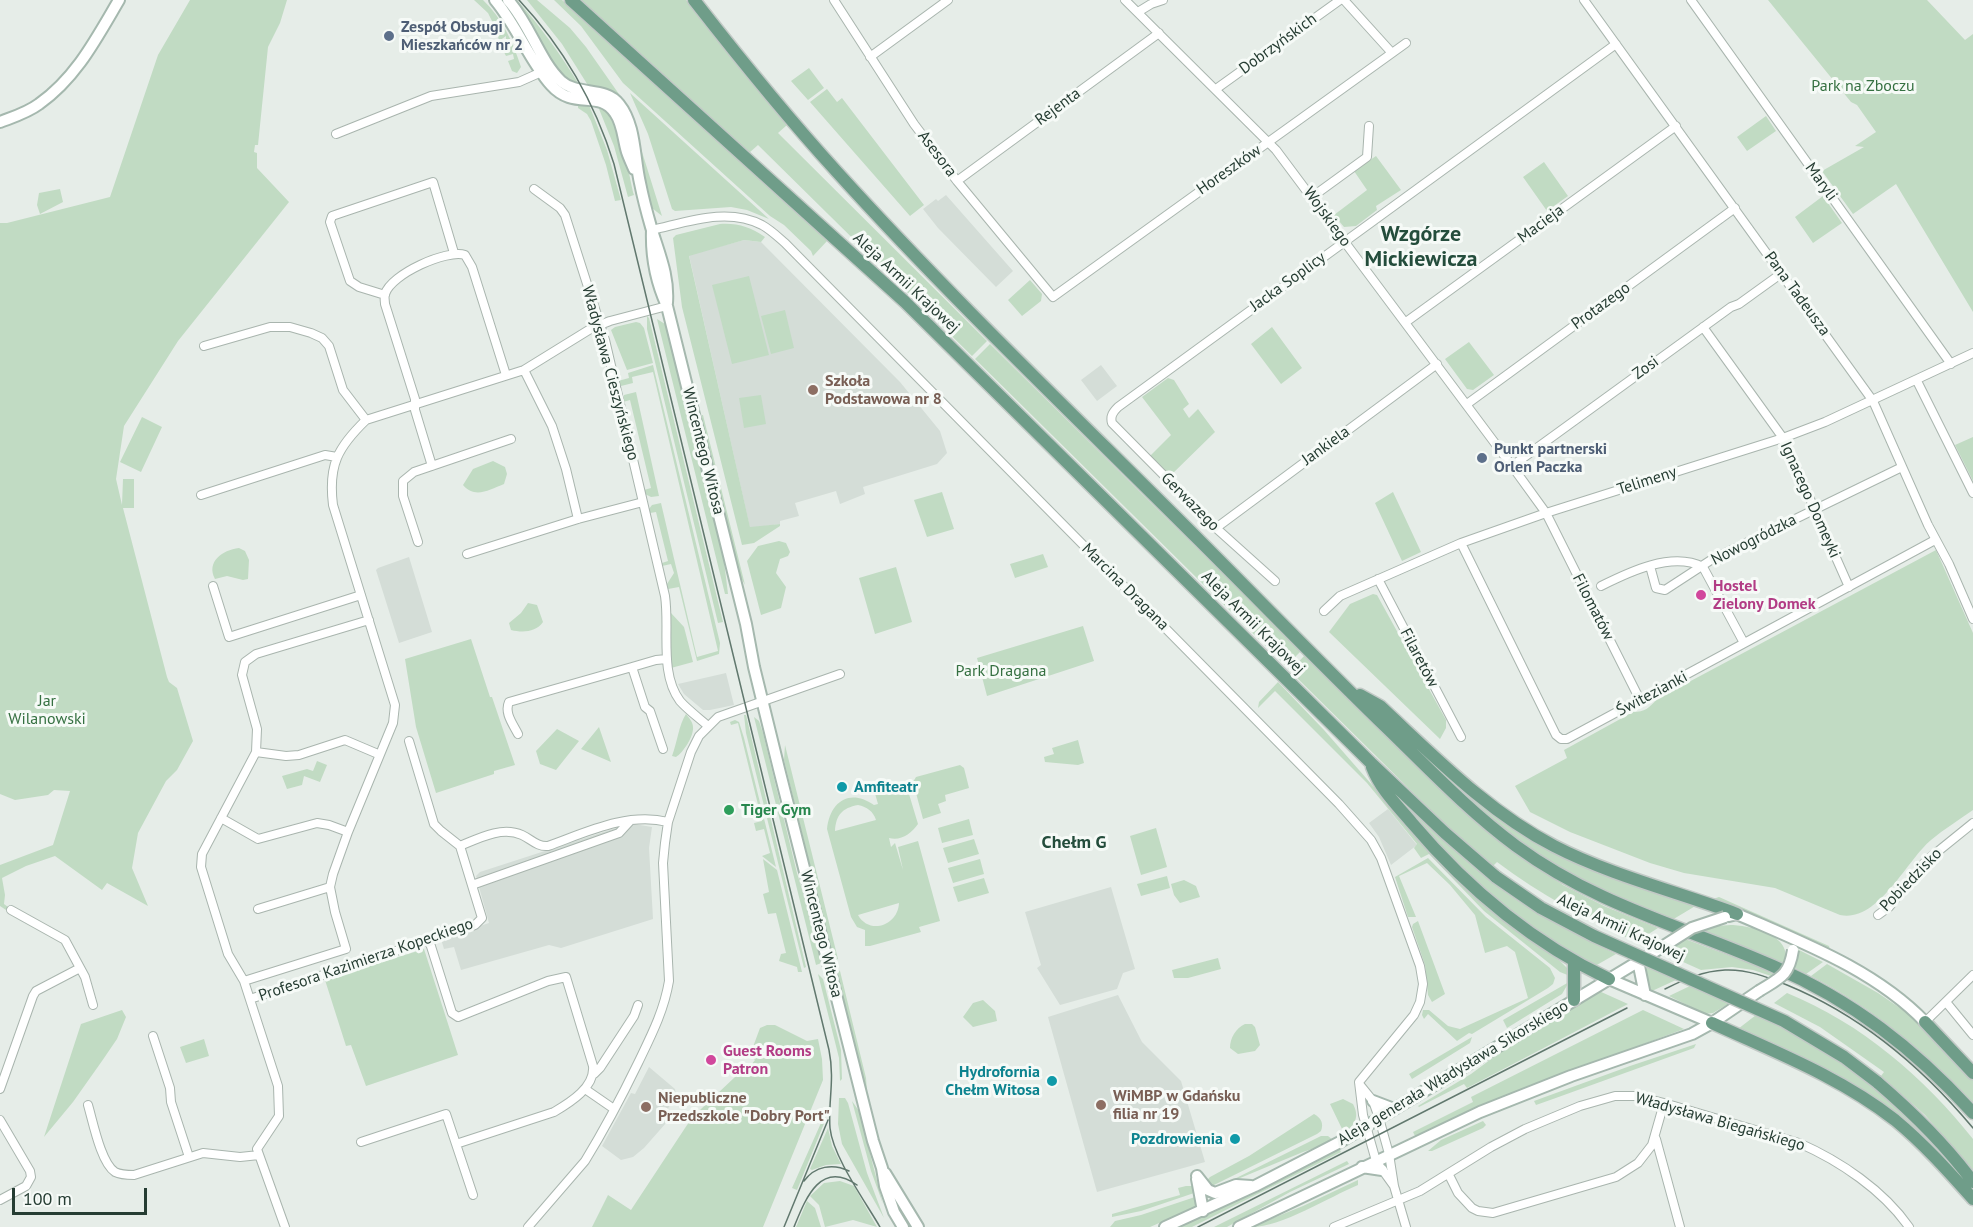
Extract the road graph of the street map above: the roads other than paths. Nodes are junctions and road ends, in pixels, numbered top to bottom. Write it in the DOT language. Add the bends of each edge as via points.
graph roads {
  1 [pos="119,0"];
  2 [pos="495,0"];
  3 [pos="508,0"];
  4 [pos="571,0"];
  5 [pos="694,0"];
  6 [pos="834,0"];
  7 [pos="948,0"];
  8 [pos="1125,0"];
  9 [pos="1163,0"];
  10 [pos="1342,0"];
  11 [pos="1584,0"];
  12 [pos="1691,0"];
  13 [pos="1138,12"];
  14 [pos="1160,33"];
  15 [pos="1406,44"];
  16 [pos="1616,44"];
  17 [pos="1392,53"];
  18 [pos="870,57"];
  19 [pos="546,69"];
  20 [pos="1216,89"];
  21 [pos="0,122"];
  22 [pos="1369,126"];
  23 [pos="1676,126"];
  24 [pos="336,134"];
  25 [pos="1268,142"];
  26 [pos="957,181"];
  27 [pos="534,189"];
  28 [pos="1312,197"];
  29 [pos="1735,208"];
  30 [pos="652,230"];
  31 [pos="1344,241"];
  32 [pos="454,253"];
  33 [pos="1782,273"];
  34 [pos="385,295"];
  35 [pos="1053,297"];
  36 [pos="667,306"];
  37 [pos="1406,322"];
  38 [pos="600,325"];
  39 [pos="1703,327"];
  40 [pos="204,346"];
  41 [pos="1973,353"];
  42 [pos="1437,364"];
  43 [pos="1952,364"];
  44 [pos="524,370"];
  45 [pos="506,375"];
  46 [pos="1917,381"];
  47 [pos="1873,401"];
  48 [pos="415,403"];
  49 [pos="1467,404"];
  50 [pos="1110,419"];
  51 [pos="366,420"];
  52 [pos="1783,438"];
  53 [pos="511,440"];
  54 [pos="337,457"];
  55 [pos="432,466"];
  56 [pos="1512,466"];
  57 [pos="1902,466"];
  58 [pos="1973,493"];
  59 [pos="201,495"];
  60 [pos="643,502"];
  61 [pos="1814,509"];
  62 [pos="1546,513"];
  63 [pos="578,519"];
  64 [pos="1216,528"];
  65 [pos="1935,540"];
  66 [pos="418,542"];
  67 [pos="1461,543"];
  68 [pos="467,554"];
  69 [pos="1650,566"];
  70 [pos="1703,567"];
  71 [pos="1378,579"];
  72 [pos="1275,581"];
  73 [pos="213,586"];
  74 [pos="1601,586"];
  75 [pos="1849,587"];
  76 [pos="361,595"];
  77 [pos="1324,611"];
  78 [pos="1972,614"];
  79 [pos="369,620"];
  80 [pos="1744,644"];
  81 [pos="667,659"];
  82 [pos="632,667"];
  83 [pos="840,674"];
  84 [pos="1346,688"];
  85 [pos="763,700"];
  86 [pos="1640,700"];
  87 [pos="708,726"];
  88 [pos="518,734"];
  89 [pos="1461,737"];
  90 [pos="409,741"];
  91 [pos="663,749"];
  92 [pos="256,752"];
  93 [pos="378,754"];
  94 [pos="1371,763"];
  95 [pos="221,818"];
  96 [pos="630,821"];
  97 [pos="668,822"];
  98 [pos="1973,823"];
  99 [pos="348,832"];
  100 [pos="460,846"];
  101 [pos="472,885"];
  102 [pos="330,887"];
  103 [pos="258,909"];
  104 [pos="11,910"];
  105 [pos="1878,915"];
  106 [pos="1731,916"];
  107 [pos="429,940"];
  108 [pos="1794,944"];
  109 [pos="1574,961"];
  110 [pos="1638,961"];
  111 [pos="80,968"];
  112 [pos="1973,975"];
  113 [pos="1609,979"];
  114 [pos="244,981"];
  115 [pos="1645,995"];
  116 [pos="250,999"];
  117 [pos="1574,1000"];
  118 [pos="1946,1002"];
  119 [pos="93,1005"];
  120 [pos="638,1005"];
  121 [pos="1925,1022"];
  122 [pos="1712,1023"];
  123 [pos="1973,1035"];
  124 [pos="153,1036"];
  125 [pos="1973,1073"];
  126 [pos="594,1074"];
  127 [pos="1359,1083"];
  128 [pos="0,1089"];
  129 [pos="585,1089"];
  130 [pos="1373,1101"];
  131 [pos="1664,1102"];
  132 [pos="88,1106"];
  133 [pos="614,1109"];
  134 [pos="1394,1109"];
  135 [pos="1973,1113"];
  136 [pos="1379,1118"];
  137 [pos="0,1120"];
  138 [pos="1365,1125"];
  139 [pos="1655,1134"];
  140 [pos="361,1142"];
  141 [pos="456,1144"];
  142 [pos="1389,1154"];
  143 [pos="259,1155"];
  144 [pos="189,1157"];
  145 [pos="1379,1165"];
  146 [pos="882,1168"];
  147 [pos="1449,1174"];
  148 [pos="1973,1182"];
  149 [pos="1255,1186"];
  150 [pos="1394,1186"];
  151 [pos="473,1196"];
  152 [pos="1973,1199"];
  153 [pos="0,1200"];
  154 [pos="1398,1200"];
  155 [pos="1203,1211"];
  156 [pos="285,1227"];
  157 [pos="528,1227"];
  158 [pos="903,1227"];
  159 [pos="918,1227"];
  160 [pos="1165,1227"];
  161 [pos="1239,1227"];
  162 [pos="1334,1227"];
  163 [pos="1406,1227"];
  164 [pos="1680,1227"];
  165 [pos="1909,1227"];
  1 -- 21 [label="street" via="66,81 38,105"];
  2 -- 19 [label="street, Wincentego Witosa"];
  3 -- 19 [label="street, Wincentego Witosa" via="526,22"];
  4 -- 94 [label="main road, Aleja Armii Krajowej" via="905,302"];
  5 -- 84 [label="main road, Aleja Armii Krajowej" via="792,121 903,244"];
  6 -- 18 [label="street, Asesora"];
  7 -- 18 [label="street"];
  8 -- 13 [label="street, Wojskiego"];
  9 -- 13 [label="street"];
  10 -- 17 [label="street"];
  10 -- 20 [label="street, Dobrzyńskich"];
  11 -- 16 [label="street, Pana Tadeusza"];
  12 -- 43 [label="street, Maryli"];
  13 -- 14 [label="street, Wojskiego"];
  14 -- 20 [label="street, Wojskiego"];
  14 -- 26 [label="street, Rejenta"];
  15 -- 17 [label="street, Horeszków"];
  16 -- 23 [label="street, Pana Tadeusza"];
  16 -- 31 [label="street, Jacka Soplicy"];
  17 -- 25 [label="street, Horeszków"];
  18 -- 26 [label="street, Asesora"];
  19 -- 24 [label="street" via="519,82 431,96"];
  19 -- 30 [label="street, Wincentego Witosa" via="560,94 572,99 598,100 615,112"];
  20 -- 25 [label="street, Wojskiego"];
  22 -- 28 [label="street" via="1367,157"];
  23 -- 29 [label="street, Pana Tadeusza"];
  23 -- 37 [label="street, Macieja"];
  25 -- 28 [label="street, Wojskiego"];
  25 -- 35 [label="street, Horeszków"];
  26 -- 35 [label="street, Asesora"];
  27 -- 38 [label="street, Władysława Cieszyńskiego" via="565,215"];
  28 -- 31 [label="street, Wojskiego"];
  29 -- 33 [label="street, Pana Tadeusza"];
  29 -- 49 [label="street, Protazego"];
  30 -- 36 [label="street, Wincentego Witosa" via="651,254"];
  30 -- 127 [label="street, Marcina Dragana" via="731,216 765,226 1365,831 1388,874 1423,984 1414,1015"];
  31 -- 37 [label="street, Wojskiego"];
  31 -- 50 [label="street, Jacka Soplicy" via="1118,407"];
  32 -- 34 [label="street" via="412,269"];
  32 -- 34 [label="street" via="433,182 332,216 330,222 350,281"];
  32 -- 45 [label="street" via="465,255 471,262"];
  33 -- 39 [label="street, Zosi"];
  33 -- 47 [label="street, Pana Tadeusza"];
  34 -- 48 [label="street"];
  36 -- 38 [label="street"];
  36 -- 85 [label="street, Wincentego Witosa"];
  37 -- 42 [label="street, Wojskiego"];
  38 -- 44 [label="street"];
  38 -- 60 [label="street, Władysława Cieszyńskiego"];
  39 -- 52 [label="street, Ignacego Domeyki"];
  39 -- 56 [label="street, Zosi"];
  40 -- 51 [label="street" via="270,327 290,327 322,338 329,346 343,390"];
  41 -- 43 [label="street, Telimeny"];
  42 -- 49 [label="street, Wojskiego"];
  42 -- 64 [label="street, Jankiela"];
  43 -- 46 [label="street, Telimeny"];
  44 -- 45 [label="street"];
  44 -- 63 [label="street" via="555,435"];
  45 -- 48 [label="street"];
  46 -- 47 [label="street, Telimeny"];
  46 -- 58 [label="street"];
  47 -- 52 [label="street, Telimeny"];
  47 -- 57 [label="street, Pana Tadeusza"];
  48 -- 51 [label="street"];
  48 -- 55 [label="street"];
  49 -- 56 [label="street, Wojskiego"];
  50 -- 64 [label="street, Gerwazego"];
  51 -- 54 [label="street" via="347,438"];
  52 -- 61 [label="street, Ignacego Domeyki"];
  52 -- 62 [label="street, Telimeny"];
  53 -- 55 [label="street"];
  54 -- 59 [label="street" via="325,455"];
  54 -- 76 [label="street" via="331,481 333,505"];
  55 -- 66 [label="street" via="403,481 403,496"];
  56 -- 62 [label="street, Wojskiego"];
  57 -- 61 [label="street, Nowogródzka"];
  57 -- 65 [label="street, Pana Tadeusza"];
  60 -- 63 [label="street"];
  60 -- 81 [label="street, Władysława Cieszyńskiego" via="665,596"];
  61 -- 70 [label="street, Nowogródzka"];
  61 -- 75 [label="street, Ignacego Domeyki"];
  62 -- 67 [label="street, Telimeny"];
  62 -- 86 [label="street, Filomatów"];
  63 -- 68 [label="street"];
  64 -- 72 [label="street, Gerwazego"];
  65 -- 75 [label="street, Świtezianki"];
  65 -- 78 [label="street, Pana Tadeusza"];
  67 -- 71 [label="street, Telimeny"];
  67 -- 86 [label="street, Świtezianki" via="1556,735 1567,739"];
  69 -- 70 [label="street, Nowogródzka" via="1674,561"];
  69 -- 70 [label="street, Nowogródzka" via="1659,590"];
  69 -- 74 [label="street, Nowogródzka" via="1635,568"];
  70 -- 80 [label="street, Nowogródzka"];
  71 -- 77 [label="street, Telimeny" via="1340,596"];
  71 -- 89 [label="street, Filaretów"];
  73 -- 76 [label="street" via="229,637"];
  75 -- 80 [label="street, Świtezianki"];
  76 -- 79 [label="street"];
  79 -- 92 [label="street" via="256,654 245,662 242,675 257,729"];
  79 -- 93 [label="street" via="395,705 393,723"];
  80 -- 86 [label="street, Świtezianki"];
  81 -- 82 [label="street"];
  81 -- 87 [label="street, Władysława Cieszyńskiego" via="678,698"];
  82 -- 88 [label="street" via="509,702 509,718"];
  82 -- 91 [label="street"];
  83 -- 85 [label="street"];
  84 -- 106 [label="main road" via="1380,706 1466,785 1522,827 1596,864"];
  84 -- 135 [label="main road, Aleja Armii Krajowej" via="1473,811 1544,865 1620,906 1810,983 1897,1040"];
  85 -- 87 [label="street" via="718,717"];
  85 -- 146 [label="street, Wincentego Witosa"];
  87 -- 97 [label="street" via="684,768"];
  90 -- 100 [label="street" via="434,824"];
  92 -- 93 [label="street" via="299,755 345,740"];
  92 -- 95 [label="street"];
  93 -- 99 [label="street"];
  94 -- 109 [label="main road" via="1378,783 1467,883 1518,925"];
  94 -- 148 [label="main road, Aleja Armii Krajowej, bridge" via="1496,877 1541,908 1594,936 1784,1021 1844,1057 1910,1110"];
  95 -- 99 [label="street" via="258,839 317,823"];
  95 -- 114 [label="street" via="202,854 201,867 228,954"];
  96 -- 97 [label="street"];
  96 -- 100 [label="street" via="616,822 548,846 508,831"];
  96 -- 101 [label="street" via="619,833"];
  97 -- 133 [label="street" via="663,863 669,981 666,1000"];
  98 -- 105 [label="street, Pobiedzisko" via="1926,861"];
  99 -- 102 [label="street"];
  100 -- 101 [label="street, Profesora Kazimierza Kopeckiego"];
  101 -- 107 [label="street, Profesora Kazimierza Kopeckiego" via="482,918 479,922"];
  102 -- 103 [label="street"];
  102 -- 114 [label="street" via="346,949"];
  104 -- 111 [label="street" via="65,940"];
  106 -- 108 [label="street"];
  106 -- 110 [label="street, Aleja generała Władysława Sikorskiego, bridge" via="1692,928"];
  107 -- 116 [label="street, Profesora Kazimierza Kopeckiego"];
  107 -- 126 [label="street" via="452,1013 459,1017 566,977"];
  108 -- 121 [label="street" via="1874,981"];
  108 -- 122 [label="street, bridge" via="1789,969 1783,976"];
  109 -- 113 [label="main road"];
  109 -- 117 [label="main road"];
  110 -- 113 [label="street, Aleja generała Władysława Sikorskiego"];
  110 -- 115 [label="street"];
  111 -- 119 [label="street"];
  111 -- 128 [label="street" via="36,991"];
  112 -- 118 [label="street"];
  113 -- 115 [label="street"];
  113 -- 117 [label="street, Aleja generała Władysława Sikorskiego"];
  114 -- 116 [label="street"];
  115 -- 122 [label="street"];
  116 -- 143 [label="street" via="280,1100 279,1116 257,1149"];
  117 -- 134 [label="street, Aleja generała Władysława Sikorskiego"];
  118 -- 121 [label="street"];
  118 -- 123 [label="street"];
  120 -- 126 [label="street" via="629,1025"];
  121 -- 125 [label="main road"];
  122 -- 142 [label="street" via="1692,1034 1480,1112"];
  122 -- 152 [label="main road" via="1807,1066 1867,1100 1916,1138"];
  124 -- 144 [label="street"];
  126 -- 129 [label="street"];
  127 -- 130 [label="street"];
  127 -- 138 [label="street"];
  129 -- 133 [label="street"];
  129 -- 141 [label="street" via="554,1112"];
  130 -- 134 [label="street"];
  130 -- 136 [label="street"];
  131 -- 139 [label="street"];
  131 -- 147 [label="street, Władysława Biegańskiego" via="1626,1095 1590,1103 1515,1133"];
  131 -- 165 [label="street, Władysława Biegańskiego" via="1816,1151 1875,1189"];
  132 -- 144 [label="street" via="105,1160 116,1173 134,1175"];
  133 -- 157 [label="street" via="585,1161"];
  134 -- 136 [label="street, Aleja generała Władysława Sikorskiego"];
  136 -- 138 [label="street, Aleja generała Władysława Sikorskiego"];
  136 -- 142 [label="street"];
  137 -- 153 [label="street" via="31,1177 26,1186"];
  138 -- 145 [label="street"];
  138 -- 149 [label="street, Aleja generała Władysława Sikorskiego"];
  139 -- 147 [label="street, Władysława Biegańskiego" via="1644,1157 1624,1173 1493,1213 1472,1208 1458,1193"];
  139 -- 164 [label="street"];
  140 -- 141 [label="street" via="446,1114"];
  141 -- 151 [label="street"];
  142 -- 145 [label="street"];
  142 -- 150 [label="street"];
  143 -- 144 [label="street" via="203,1153"];
  143 -- 156 [label="street"];
  145 -- 150 [label="street"];
  145 -- 161 [label="street, Aleja generała Władysława Sikorskiego" via="1362,1167"];
  146 -- 158 [label="street, Wincentego Witosa" via="894,1212"];
  146 -- 159 [label="street, Wincentego Witosa"];
  147 -- 154 [label="street, Władysława Biegańskiego"];
  149 -- 155 [label="street, Aleja generała Władysława Sikorskiego"];
  149 -- 155 [label="street" via="1236,1185 1215,1193 1197,1176"];
  150 -- 154 [label="street"];
  154 -- 162 [label="street, Władysława Biegańskiego"];
  154 -- 163 [label="street"];
  155 -- 160 [label="street, Aleja generała Władysława Sikorskiego"];
}
